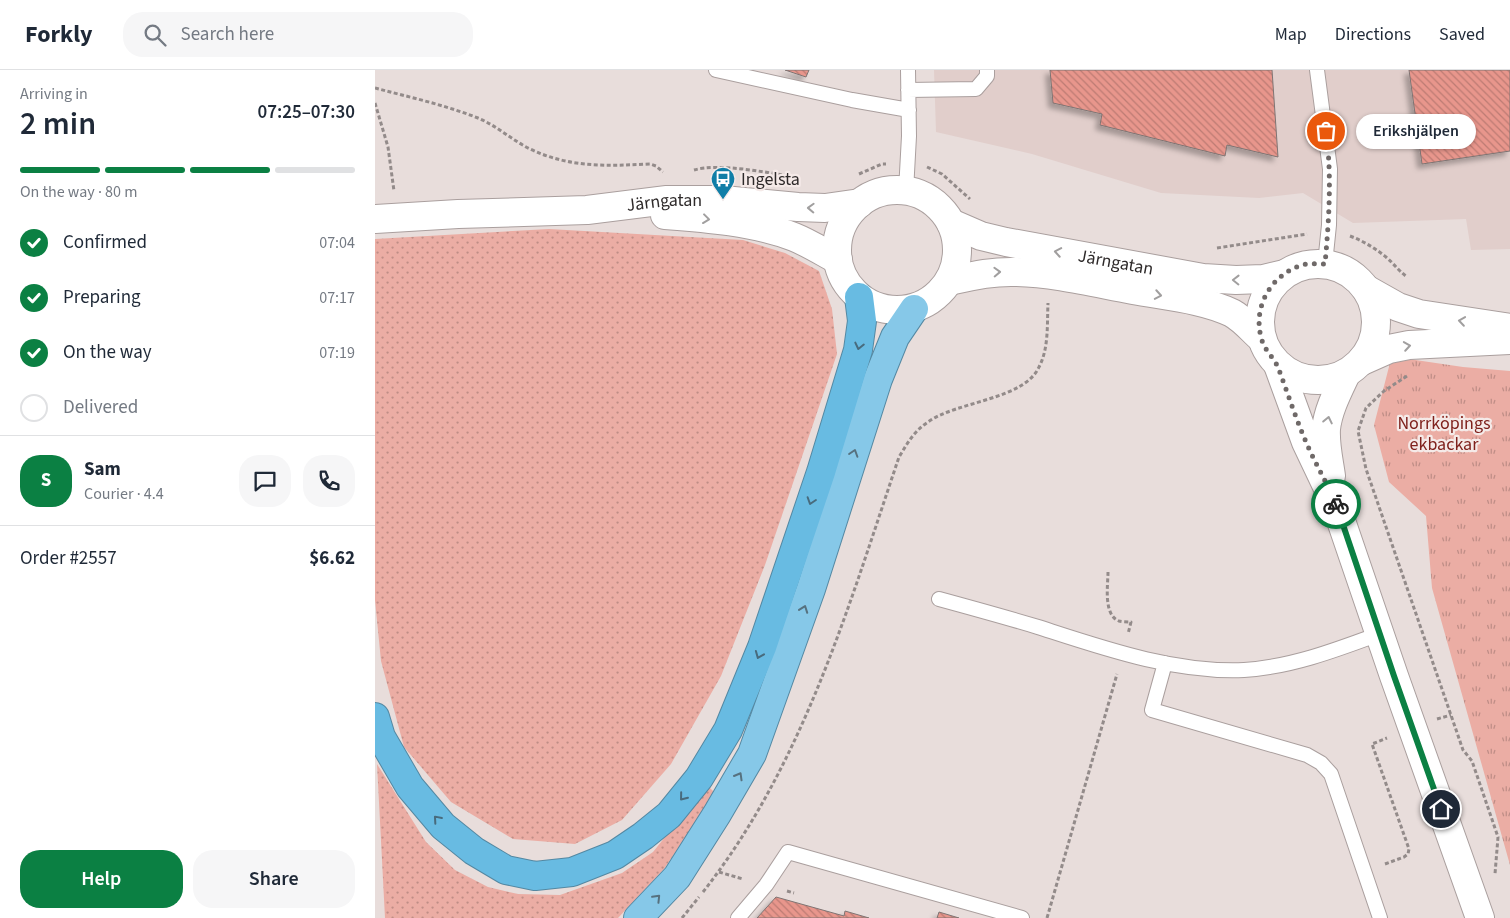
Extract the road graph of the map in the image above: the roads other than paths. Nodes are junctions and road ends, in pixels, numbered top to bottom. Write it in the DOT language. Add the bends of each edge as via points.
graph roads {
  1 [pos="716,70"];
  2 [pos="908,70"];
  3 [pos="987,70"];
  4 [pos="1317,70"];
  5 [pos="908,90"];
  6 [pos="909,110"];
  7 [pos="906,191"];
  8 [pos="860,203"];
  9 [pos="587,210"];
  10 [pos="375,219"];
  11 [pos="951,223"];
  12 [pos="838,260"];
  13 [pos="1325,264"];
  14 [pos="1284,274"];
  15 [pos="949,281"];
  16 [pos="1367,289"];
  17 [pos="859,297"];
  18 [pos="915,309"];
  19 [pos="1510,328"];
  20 [pos="1261,338"];
  21 [pos="1510,340"];
  22 [pos="1278,365"];
  23 [pos="1354,368"];
  24 [pos="1335,502"];
  25 [pos="939,599"];
  26 [pos="1379,634"];
  27 [pos="1165,663"];
  28 [pos="375,717"];
  29 [pos="638,918"];
  30 [pos="738,918"];
  31 [pos="1022,918"];
  32 [pos="1380,918"];
  33 [pos="1480,918"];
  1 -- 6 [label="lane"];
  2 -- 5 [label="lane"];
  3 -- 5 [label="lane" via="987,76 977,89"];
  4 -- 13 [label="lane" via="1330,169"];
  5 -- 6 [label="lane"];
  6 -- 7 [label="lane"];
  7 -- 8 [label="street" via="889,191"];
  7 -- 11 [label="street" via="932,201"];
  8 -- 9 [label="street, Järngatan, one-way" via="825,208 723,200 667,200"];
  8 -- 12 [label="street" via="841,229 837,244"];
  9 -- 10 [label="street, Järngatan"];
  9 -- 12 [label="street, Järngatan, one-way" via="670,215 747,225 794,237"];
  14 -- 11 [label="street, Järngatan, one-way" via="1263,279 1203,278 1006,242"];
  11 -- 15 [label="street" via="957,242 957,262"];
  12 -- 17 [label="street" via="849,287"];
  13 -- 14 [label="street" via="1303,265"];
  13 -- 16 [label="street" via="1355,276"];
  14 -- 20 [label="street" via="1271,286 1262,302"];
  15 -- 18 [label="street" via="934,298"];
  15 -- 20 [label="street, Järngatan, one-way" via="984,273 1018,272 1050,276 1214,306 1233,314"];
  19 -- 16 [label="street, one-way" via="1419,314"];
  16 -- 23 [label="street" via="1375,307 1377,326 1372,345"];
  17 -- 18 [label="street" via="885,310"];
  17 -- 28 [label="highway, one-way" via="862,321 858,350 762,647 728,730 699,778 669,815 615,855 572,872 535,876 506,870 473,851 443,826 410,787 381,737"];
  29 -- 18 [label="highway, one-way" via="677,877 752,754 811,589 878,379 895,337"];
  20 -- 22 [label="street" via="1267,353"];
  23 -- 21 [label="street, one-way" via="1389,349"];
  22 -- 23 [label="street" via="1298,378 1322,381"];
  22 -- 24 [label="street" via="1306,442"];
  24 -- 23 [label="street, one-way" via="1326,429 1332,405"];
  24 -- 26 [label="street"];
  25 -- 27 [label="lane" via="1123,654"];
  26 -- 27 [label="lane" via="1278,666 1243,670"];
  26 -- 33 [label="street"];
  27 -- 32 [label="lane" via="1151,710 1307,755 1331,774"];
  30 -- 31 [label="lane" via="788,852"];
}
